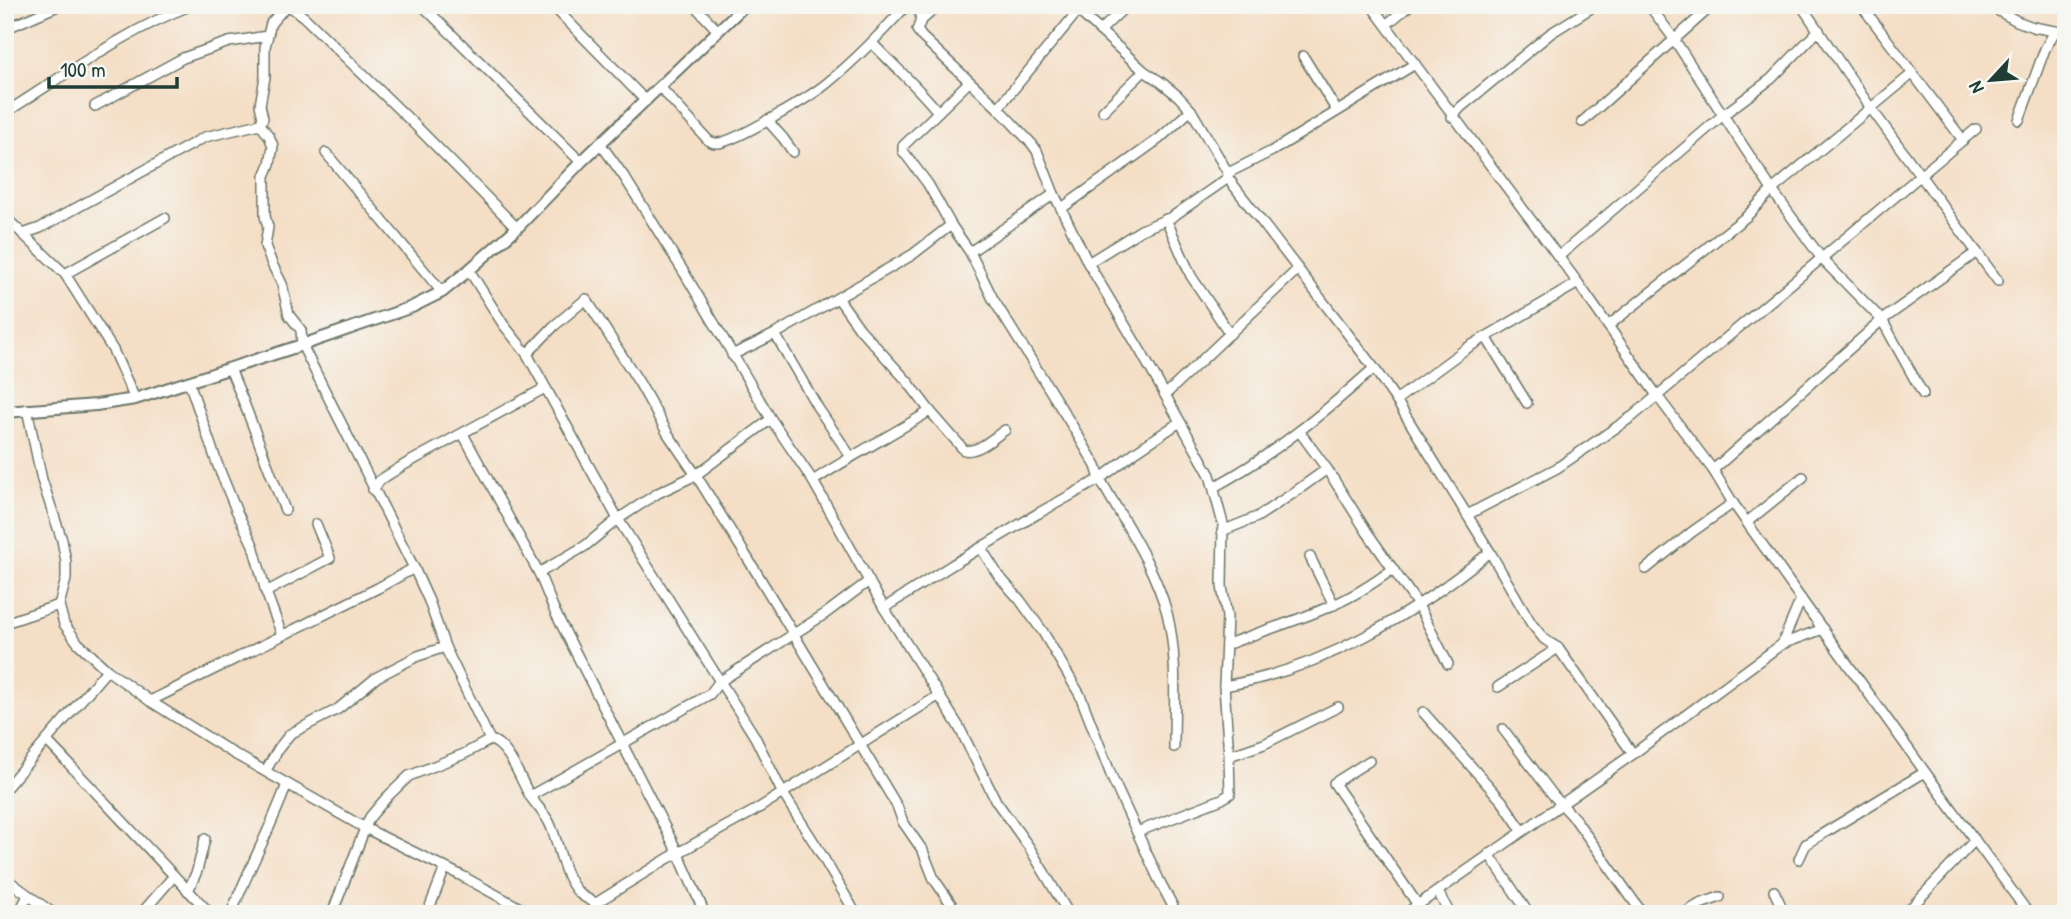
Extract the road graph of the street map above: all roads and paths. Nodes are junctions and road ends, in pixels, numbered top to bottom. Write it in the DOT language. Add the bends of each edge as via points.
graph roads {
  1 [pos="60,5"];
  2 [pos="192,5"];
  3 [pos="287,5"];
  4 [pos="422,5"];
  5 [pos="552,5"];
  6 [pos="694,5"];
  7 [pos="745,5"];
  8 [pos="907,5"];
  9 [pos="915,5"];
  10 [pos="939,5"];
  11 [pos="1127,5"];
  12 [pos="1371,5"];
  13 [pos="1410,5"];
  14 [pos="1596,5"];
  15 [pos="1650,5"];
  16 [pos="1713,5"];
  17 [pos="1801,5"];
  18 [pos="1861,5"];
  19 [pos="1988,5"];
  20 [pos="1075,8"];
  21 [pos="922,20"];
  22 [pos="1386,25"];
  23 [pos="5,29"];
  24 [pos="1819,30"];
  25 [pos="719,31"];
  26 [pos="1100,31"];
  27 [pos="2055,31"];
  28 [pos="2066,33"];
  29 [pos="267,36"];
  30 [pos="1674,39"];
  31 [pos="872,43"];
  32 [pos="1303,56"];
  33 [pos="1415,64"];
  34 [pos="1144,71"];
  35 [pos="1912,74"];
  36 [pos="969,82"];
  37 [pos="660,87"];
  38 [pos="646,101"];
  39 [pos="95,106"];
  40 [pos="1870,107"];
  41 [pos="998,108"];
  42 [pos="1191,110"];
  43 [pos="1103,111"];
  44 [pos="1337,111"];
  45 [pos="938,112"];
  46 [pos="5,113"];
  47 [pos="1723,115"];
  48 [pos="1452,117"];
  49 [pos="767,120"];
  50 [pos="2019,120"];
  51 [pos="1581,122"];
  52 [pos="260,124"];
  53 [pos="1976,129"];
  54 [pos="1963,141"];
  55 [pos="600,143"];
  56 [pos="793,152"];
  57 [pos="326,153"];
  58 [pos="581,162"];
  59 [pos="1921,175"];
  60 [pos="1228,176"];
  61 [pos="1772,190"];
  62 [pos="1054,194"];
  63 [pos="1062,208"];
  64 [pos="165,218"];
  65 [pos="6,219"];
  66 [pos="1166,219"];
  67 [pos="951,225"];
  68 [pos="40,228"];
  69 [pos="517,228"];
  70 [pos="23,234"];
  71 [pos="36,247"];
  72 [pos="970,252"];
  73 [pos="1977,252"];
  74 [pos="1558,257"];
  75 [pos="1822,259"];
  76 [pos="1088,263"];
  77 [pos="1298,269"];
  78 [pos="469,270"];
  79 [pos="65,274"];
  80 [pos="1998,281"];
  81 [pos="1578,283"];
  82 [pos="442,292"];
  83 [pos="838,298"];
  84 [pos="1882,320"];
  85 [pos="1608,326"];
  86 [pos="775,334"];
  87 [pos="1230,334"];
  88 [pos="1486,337"];
  89 [pos="302,345"];
  90 [pos="527,354"];
  91 [pos="732,355"];
  92 [pos="1374,368"];
  93 [pos="230,369"];
  94 [pos="189,382"];
  95 [pos="545,388"];
  96 [pos="1923,394"];
  97 [pos="1165,395"];
  98 [pos="1658,397"];
  99 [pos="135,399"];
  100 [pos="1396,400"];
  101 [pos="1527,403"];
  102 [pos="27,409"];
  103 [pos="930,411"];
  104 [pos="5,412"];
  105 [pos="771,419"];
  106 [pos="1180,422"];
  107 [pos="1005,430"];
  108 [pos="1299,431"];
  109 [pos="463,434"];
  110 [pos="851,457"];
  111 [pos="1327,468"];
  112 [pos="1713,470"];
  113 [pos="696,475"];
  114 [pos="1803,477"];
  115 [pos="1100,479"];
  116 [pos="369,480"];
  117 [pos="380,480"];
  118 [pos="813,481"];
  119 [pos="1214,487"];
  120 [pos="373,490"];
  121 [pos="1733,502"];
  122 [pos="285,510"];
  123 [pos="1467,515"];
  124 [pos="618,519"];
  125 [pos="1747,522"];
  126 [pos="316,524"];
  127 [pos="1222,531"];
  128 [pos="981,548"];
  129 [pos="1490,552"];
  130 [pos="1310,557"];
  131 [pos="414,568"];
  132 [pos="1393,569"];
  133 [pos="1646,569"];
  134 [pos="539,573"];
  135 [pos="869,581"];
  136 [pos="266,592"];
  137 [pos="1801,599"];
  138 [pos="59,605"];
  139 [pos="1334,605"];
  140 [pos="1418,605"];
  141 [pos="884,608"];
  142 [pos="5,624"];
  143 [pos="1823,629"];
  144 [pos="282,635"];
  145 [pos="793,635"];
  146 [pos="1782,644"];
  147 [pos="1226,645"];
  148 [pos="444,647"];
  149 [pos="1558,648"];
  150 [pos="1448,664"];
  151 [pos="107,670"];
  152 [pos="719,682"];
  153 [pos="1224,686"];
  154 [pos="1498,687"];
  155 [pos="938,696"];
  156 [pos="150,701"];
  157 [pos="1338,707"];
  158 [pos="1423,712"];
  159 [pos="1503,729"];
  160 [pos="491,740"];
  161 [pos="47,741"];
  162 [pos="622,744"];
  163 [pos="860,744"];
  164 [pos="1174,747"];
  165 [pos="1633,754"];
  166 [pos="1229,756"];
  167 [pos="1369,761"];
  168 [pos="265,770"];
  169 [pos="1925,772"];
  170 [pos="288,784"];
  171 [pos="5,789"];
  172 [pos="782,792"];
  173 [pos="530,796"];
  174 [pos="1561,803"];
  175 [pos="365,828"];
  176 [pos="1522,830"];
  177 [pos="1137,832"];
  178 [pos="205,839"];
  179 [pos="1975,840"];
  180 [pos="678,852"];
  181 [pos="1489,854"];
  182 [pos="1799,859"];
  183 [pos="446,868"];
  184 [pos="173,877"];
  185 [pos="5,878"];
  186 [pos="188,891"];
  187 [pos="1773,891"];
  188 [pos="1438,892"];
  189 [pos="28,896"];
  190 [pos="1720,897"];
  191 [pos="596,903"];
  192 [pos="1418,905"];
  193 [pos="518,910"];
  194 [pos="18,914"];
  195 [pos="54,914"];
  196 [pos="141,914"];
  197 [pos="211,914"];
  198 [pos="231,914"];
  199 [pos="332,914"];
  200 [pos="427,914"];
  201 [pos="531,914"];
  202 [pos="597,914"];
  203 [pos="705,914"];
  204 [pos="856,914"];
  205 [pos="958,914"];
  206 [pos="1069,914"];
  207 [pos="1177,914"];
  208 [pos="1405,914"];
  209 [pos="1450,914"];
  210 [pos="1528,914"];
  211 [pos="1643,914"];
  212 [pos="1683,914"];
  213 [pos="1785,914"];
  214 [pos="1905,914"];
  215 [pos="2029,914"];
  1 -- 23 [label="street"];
  2 -- 46 [label="street" via="105,47"];
  3 -- 29 [label="street" via="271,23"];
  3 -- 69 [label="street"];
  4 -- 58 [label="street"];
  5 -- 38 [label="street"];
  6 -- 25 [label="street"];
  7 -- 25 [label="street"];
  8 -- 31 [label="street"];
  9 -- 21 [label="street"];
  10 -- 21 [label="street"];
  11 -- 26 [label="street"];
  12 -- 22 [label="street"];
  13 -- 22 [label="street"];
  14 -- 48 [label="street" via="1551,33"];
  15 -- 30 [label="street"];
  16 -- 30 [label="street"];
  17 -- 24 [label="street"];
  18 -- 35 [label="street"];
  19 -- 27 [label="street" via="2017,21"];
  20 -- 26 [label="street"];
  20 -- 41 [label="street"];
  21 -- 36 [label="street" via="917,30 922,37"];
  22 -- 33 [label="street"];
  24 -- 40 [label="street"];
  24 -- 47 [label="street" via="1772,79"];
  25 -- 37 [label="street"];
  26 -- 34 [label="street"];
  27 -- 28 [label="street"];
  27 -- 50 [label="street"];
  29 -- 39 [label="street" via="229,42 183,58"];
  29 -- 52 [label="street"];
  30 -- 47 [label="street"];
  30 -- 51 [label="street"];
  31 -- 45 [label="street"];
  31 -- 49 [label="street" via="825,85"];
  32 -- 44 [label="street"];
  33 -- 44 [label="street"];
  33 -- 48 [label="street"];
  34 -- 42 [label="street"];
  34 -- 43 [label="street"];
  35 -- 40 [label="street"];
  35 -- 54 [label="street"];
  36 -- 41 [label="street"];
  36 -- 45 [label="street"];
  37 -- 38 [label="street"];
  37 -- 49 [label="street" via="713,143"];
  38 -- 55 [label="street"];
  40 -- 59 [label="street"];
  40 -- 61 [label="street"];
  41 -- 62 [label="street" via="1037,151"];
  42 -- 60 [label="street"];
  42 -- 63 [label="street"];
  44 -- 60 [label="street"];
  45 -- 67 [label="street" via="903,146 903,152"];
  47 -- 61 [label="street"];
  47 -- 74 [label="street"];
  48 -- 74 [label="street"];
  49 -- 56 [label="street"];
  52 -- 68 [label="street" via="205,137"];
  52 -- 89 [label="street" via="273,146 265,176 265,246 287,310 301,330"];
  53 -- 54 [label="street"];
  54 -- 59 [label="street"];
  55 -- 58 [label="street"];
  55 -- 91 [label="street"];
  57 -- 82 [label="street"];
  58 -- 69 [label="street"];
  59 -- 73 [label="street"];
  59 -- 75 [label="street"];
  60 -- 66 [label="street"];
  60 -- 77 [label="street"];
  61 -- 75 [label="street"];
  61 -- 85 [label="street"];
  62 -- 63 [label="street"];
  62 -- 72 [label="street"];
  63 -- 76 [label="street"];
  64 -- 79 [label="street"];
  65 -- 70 [label="street"];
  66 -- 76 [label="street"];
  66 -- 87 [label="street" via="1191,276"];
  67 -- 72 [label="street"];
  67 -- 83 [label="street" via="912,255"];
  68 -- 70 [label="street"];
  68 -- 71 [label="street"];
  69 -- 78 [label="street"];
  70 -- 71 [label="street"];
  71 -- 79 [label="street"];
  72 -- 115 [label="street"];
  73 -- 80 [label="street"];
  73 -- 84 [label="street"];
  74 -- 81 [label="street"];
  75 -- 84 [label="street"];
  75 -- 98 [label="street"];
  76 -- 97 [label="street"];
  77 -- 87 [label="street"];
  77 -- 92 [label="street"];
  78 -- 82 [label="street"];
  78 -- 90 [label="street"];
  79 -- 99 [label="street" via="113,350"];
  81 -- 85 [label="street"];
  81 -- 88 [label="street"];
  82 -- 89 [label="street"];
  83 -- 86 [label="street"];
  83 -- 103 [label="street"];
  84 -- 96 [label="street"];
  84 -- 112 [label="street"];
  85 -- 98 [label="street"];
  86 -- 91 [label="street"];
  86 -- 110 [label="street"];
  87 -- 97 [label="street"];
  88 -- 100 [label="street"];
  88 -- 101 [label="street"];
  89 -- 93 [label="street"];
  89 -- 116 [label="street"];
  90 -- 95 [label="street"];
  90 -- 113 [label="street" via="586,299"];
  91 -- 105 [label="street"];
  92 -- 100 [label="street"];
  92 -- 108 [label="street"];
  93 -- 94 [label="street"];
  93 -- 122 [label="street"];
  94 -- 99 [label="street"];
  94 -- 136 [label="street" via="253,545"];
  95 -- 109 [label="street"];
  95 -- 124 [label="street"];
  97 -- 106 [label="street"];
  98 -- 112 [label="street"];
  98 -- 123 [label="street" via="1557,468"];
  99 -- 102 [label="street"];
  100 -- 123 [label="street"];
  102 -- 104 [label="street"];
  102 -- 138 [label="street" via="66,562"];
  103 -- 107 [label="street" via="964,450 980,447"];
  103 -- 110 [label="street"];
  105 -- 113 [label="street"];
  105 -- 118 [label="street"];
  106 -- 115 [label="street"];
  106 -- 119 [label="street"];
  108 -- 111 [label="street"];
  108 -- 119 [label="street"];
  109 -- 117 [label="street"];
  109 -- 134 [label="street"];
  110 -- 118 [label="street"];
  111 -- 127 [label="street" via="1257,517"];
  111 -- 132 [label="street"];
  112 -- 121 [label="street"];
  113 -- 124 [label="street"];
  113 -- 145 [label="street"];
  114 -- 125 [label="street"];
  115 -- 128 [label="street"];
  115 -- 164 [label="street" via="1138,545 1166,611 1174,661"];
  116 -- 117 [label="street"];
  116 -- 120 [label="street"];
  117 -- 120 [label="street"];
  118 -- 135 [label="street"];
  119 -- 127 [label="street"];
  120 -- 131 [label="street"];
  121 -- 125 [label="street"];
  121 -- 133 [label="street"];
  123 -- 129 [label="street"];
  124 -- 134 [label="street"];
  124 -- 152 [label="street"];
  125 -- 137 [label="street"];
  126 -- 136 [label="street" via="330,558"];
  127 -- 147 [label="street"];
  128 -- 141 [label="street"];
  128 -- 177 [label="street" via="1043,632 1080,695"];
  129 -- 140 [label="street"];
  129 -- 149 [label="street" via="1531,622"];
  130 -- 139 [label="street"];
  131 -- 144 [label="street"];
  131 -- 148 [label="street"];
  132 -- 139 [label="street"];
  132 -- 140 [label="street"];
  134 -- 162 [label="street"];
  135 -- 141 [label="street"];
  135 -- 145 [label="street"];
  136 -- 144 [label="street"];
  137 -- 143 [label="street"];
  137 -- 146 [label="street"];
  138 -- 142 [label="street"];
  138 -- 151 [label="street" via="64,624 78,643"];
  139 -- 147 [label="street"];
  140 -- 150 [label="street"];
  140 -- 153 [label="street" via="1322,658"];
  141 -- 155 [label="street"];
  143 -- 146 [label="street"];
  143 -- 169 [label="street"];
  144 -- 156 [label="street"];
  145 -- 152 [label="street"];
  145 -- 163 [label="street"];
  146 -- 165 [label="street"];
  147 -- 153 [label="street"];
  148 -- 160 [label="street"];
  148 -- 168 [label="street" via="377,677 338,709 290,734"];
  149 -- 154 [label="street"];
  149 -- 165 [label="street"];
  151 -- 156 [label="street"];
  151 -- 161 [label="street"];
  152 -- 162 [label="street" via="710,694"];
  152 -- 172 [label="street" via="755,737"];
  153 -- 166 [label="street"];
  155 -- 163 [label="street"];
  155 -- 206 [label="street" via="996,801"];
  156 -- 168 [label="street"];
  157 -- 166 [label="street"];
  158 -- 176 [label="street"];
  159 -- 174 [label="street"];
  160 -- 173 [label="street" via="507,753"];
  160 -- 175 [label="street" via="409,776"];
  161 -- 171 [label="street"];
  161 -- 184 [label="street"];
  162 -- 173 [label="street"];
  162 -- 180 [label="street"];
  163 -- 172 [label="street"];
  163 -- 205 [label="street"];
  165 -- 174 [label="street"];
  166 -- 177 [label="street" via="1228,796"];
  167 -- 192 [label="street" via="1334,783"];
  168 -- 170 [label="street"];
  169 -- 179 [label="street"];
  169 -- 182 [label="street" via="1806,844"];
  170 -- 175 [label="street"];
  170 -- 198 [label="street"];
  172 -- 180 [label="street"];
  172 -- 204 [label="street"];
  173 -- 191 [label="street" via="549,823 576,890"];
  174 -- 176 [label="street"];
  174 -- 211 [label="street"];
  175 -- 183 [label="street"];
  175 -- 199 [label="street"];
  176 -- 181 [label="street"];
  177 -- 207 [label="street"];
  178 -- 186 [label="street"];
  179 -- 214 [label="street"];
  179 -- 215 [label="street"];
  180 -- 191 [label="street"];
  180 -- 203 [label="street"];
  181 -- 188 [label="street"];
  181 -- 210 [label="street"];
  183 -- 193 [label="street"];
  183 -- 200 [label="street"];
  184 -- 186 [label="street"];
  184 -- 196 [label="street"];
  185 -- 189 [label="street"];
  186 -- 197 [label="street"];
  187 -- 213 [label="street"];
  188 -- 192 [label="street"];
  188 -- 209 [label="street"];
  189 -- 194 [label="street"];
  189 -- 195 [label="street"];
  190 -- 212 [label="street"];
  191 -- 202 [label="street"];
  192 -- 208 [label="street"];
  193 -- 201 [label="street"];
}
